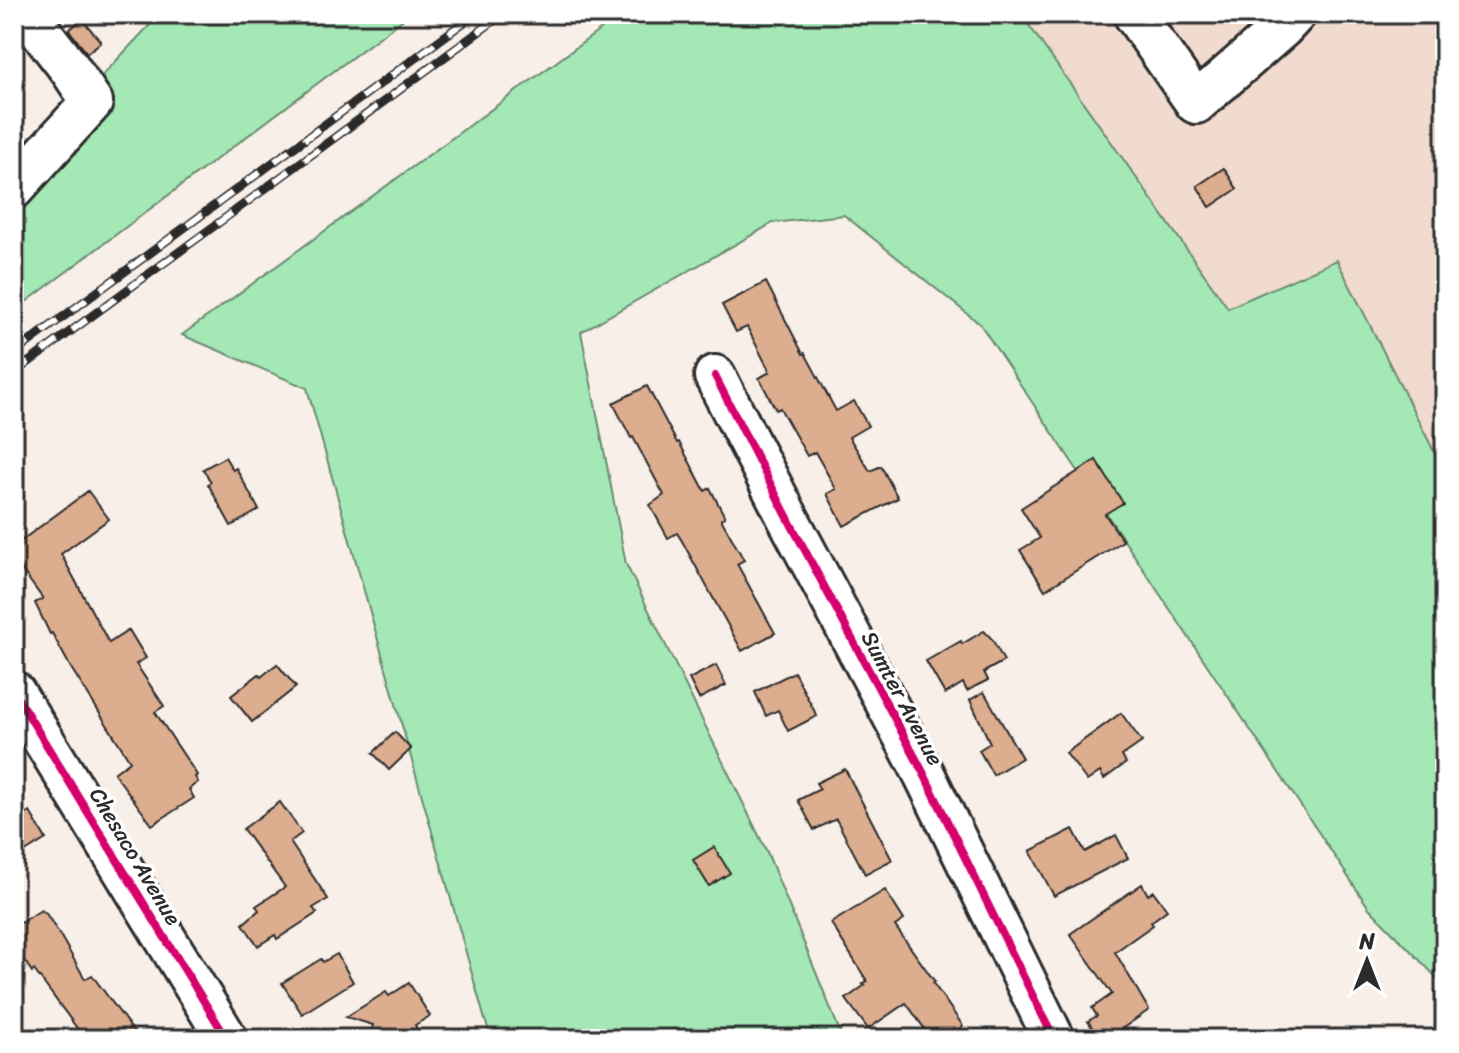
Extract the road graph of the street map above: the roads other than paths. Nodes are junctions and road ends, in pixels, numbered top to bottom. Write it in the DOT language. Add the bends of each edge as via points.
graph roads {
  1 [pos="27,14"];
  2 [pos="1134,14"];
  3 [pos="1295,14"];
  4 [pos="14,188"];
  5 [pos="715,376"];
  6 [pos="14,692"];
  7 [pos="227,1039"];
  8 [pos="1054,1039"];
  1 -- 4 [label="street" via="92,102"];
  2 -- 3 [label="street" via="1196,103"];
  5 -- 8 [label="street, Sumter Avenue" via="924,774"];
  6 -- 7 [label="street, Chesaco Avenue"];
}
